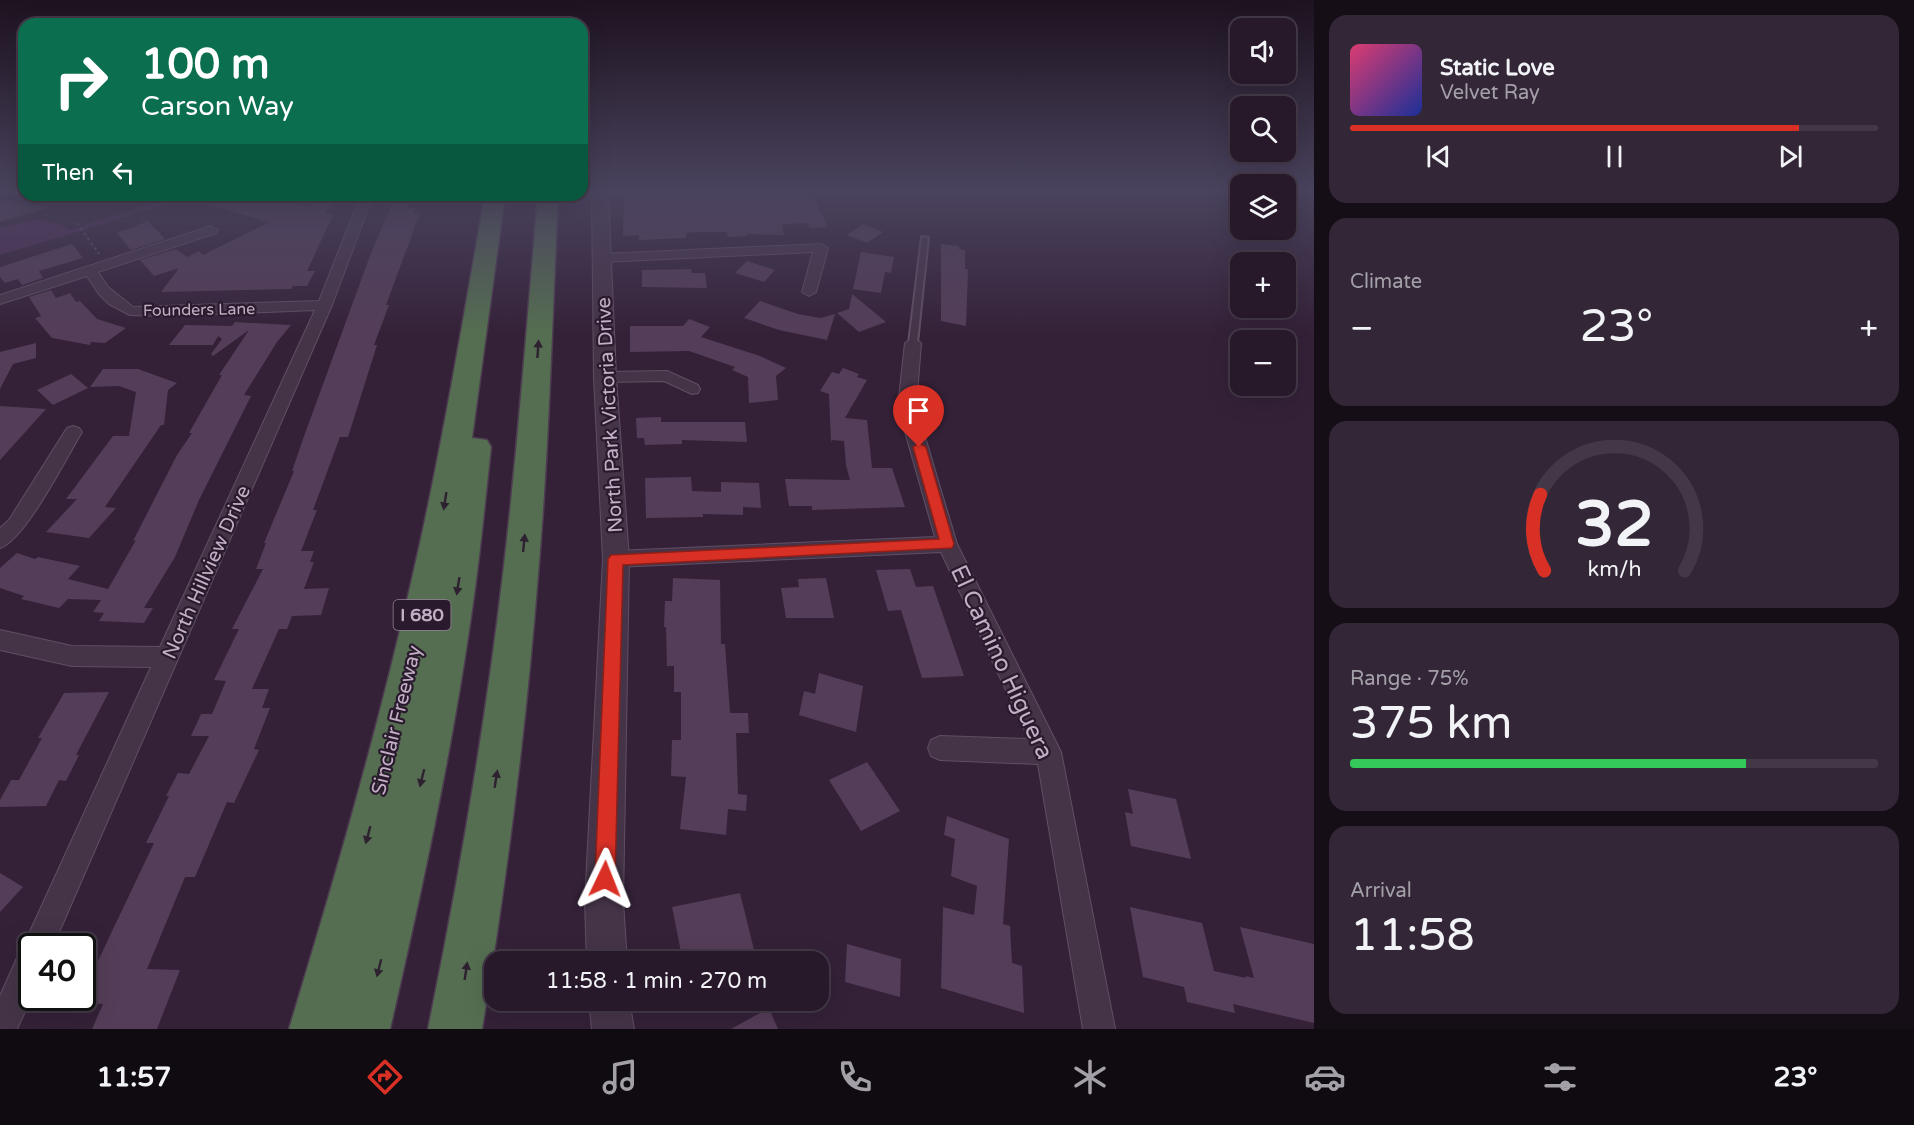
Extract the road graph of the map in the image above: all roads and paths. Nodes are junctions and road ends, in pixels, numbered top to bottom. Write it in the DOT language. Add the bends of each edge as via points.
graph roads {
  1 [pos="89,239"];
  2 [pos="184,239"];
  3 [pos="350,239"];
  4 [pos="488,239"];
  5 [pos="503,239"];
  6 [pos="545,239"];
  7 [pos="601,239"];
  8 [pos="924,239"];
  9 [pos="602,258"];
  10 [pos="107,265"];
  11 [pos="90,270"];
  12 [pos="809,292"];
  13 [pos="0,300"];
  14 [pos="325,305"];
  15 [pos="913,343"];
  16 [pos="605,377"];
  17 [pos="692,389"];
  18 [pos="73,432"];
  19 [pos="0,540"];
  20 [pos="947,544"];
  21 [pos="616,559"];
  22 [pos="0,640"];
  23 [pos="168,657"];
  24 [pos="940,748"];
  25 [pos="1048,752"];
  26 [pos="44,933"];
  27 [pos="606,951"];
  28 [pos="18,991"];
  29 [pos="611,1011"];
  30 [pos="1,1029"];
  31 [pos="316,1029"];
  32 [pos="363,1029"];
  33 [pos="455,1029"];
  34 [pos="613,1029"];
  35 [pos="1099,1029"];
  1 -- 10 [label="path"];
  2 -- 10 [label="street"];
  3 -- 14 [label="street, North Hillview Drive"];
  4 -- 31 [label="highway, Sinclair Freeway / I 680, one-way" via="442,516 419,627"];
  5 -- 32 [label="highway, I 680, one-way" via="454,609 428,757"];
  33 -- 6 [label="highway, one-way" via="498,762 516,617"];
  7 -- 9 [label="street, North Park Victoria Drive"];
  8 -- 15 [label="lane"];
  9 -- 12 [label="street" via="821,248"];
  9 -- 16 [label="street, North Park Victoria Drive"];
  10 -- 11 [label="street"];
  11 -- 13 [label="street"];
  11 -- 14 [label="street, Founders Lane" via="103,290 130,310"];
  14 -- 23 [label="street, North Hillview Drive"];
  15 -- 20 [label="street, El Camino Higuera" via="907,406"];
  16 -- 17 [label="street" via="667,376"];
  16 -- 21 [label="street, North Park Victoria Drive"];
  18 -- 19 [label="street" via="16,525"];
  20 -- 21 [label="street"];
  20 -- 25 [label="street, El Camino Higuera"];
  21 -- 27 [label="street, North Park Victoria Drive" via="604,902"];
  22 -- 23 [label="street" via="72,656"];
  23 -- 26 [label="street, North Hillview Drive"];
  24 -- 25 [label="street"];
  25 -- 35 [label="street, El Camino Higuera"];
  28 -- 30 [label="street"];
  29 -- 34 [label="street"];
}
